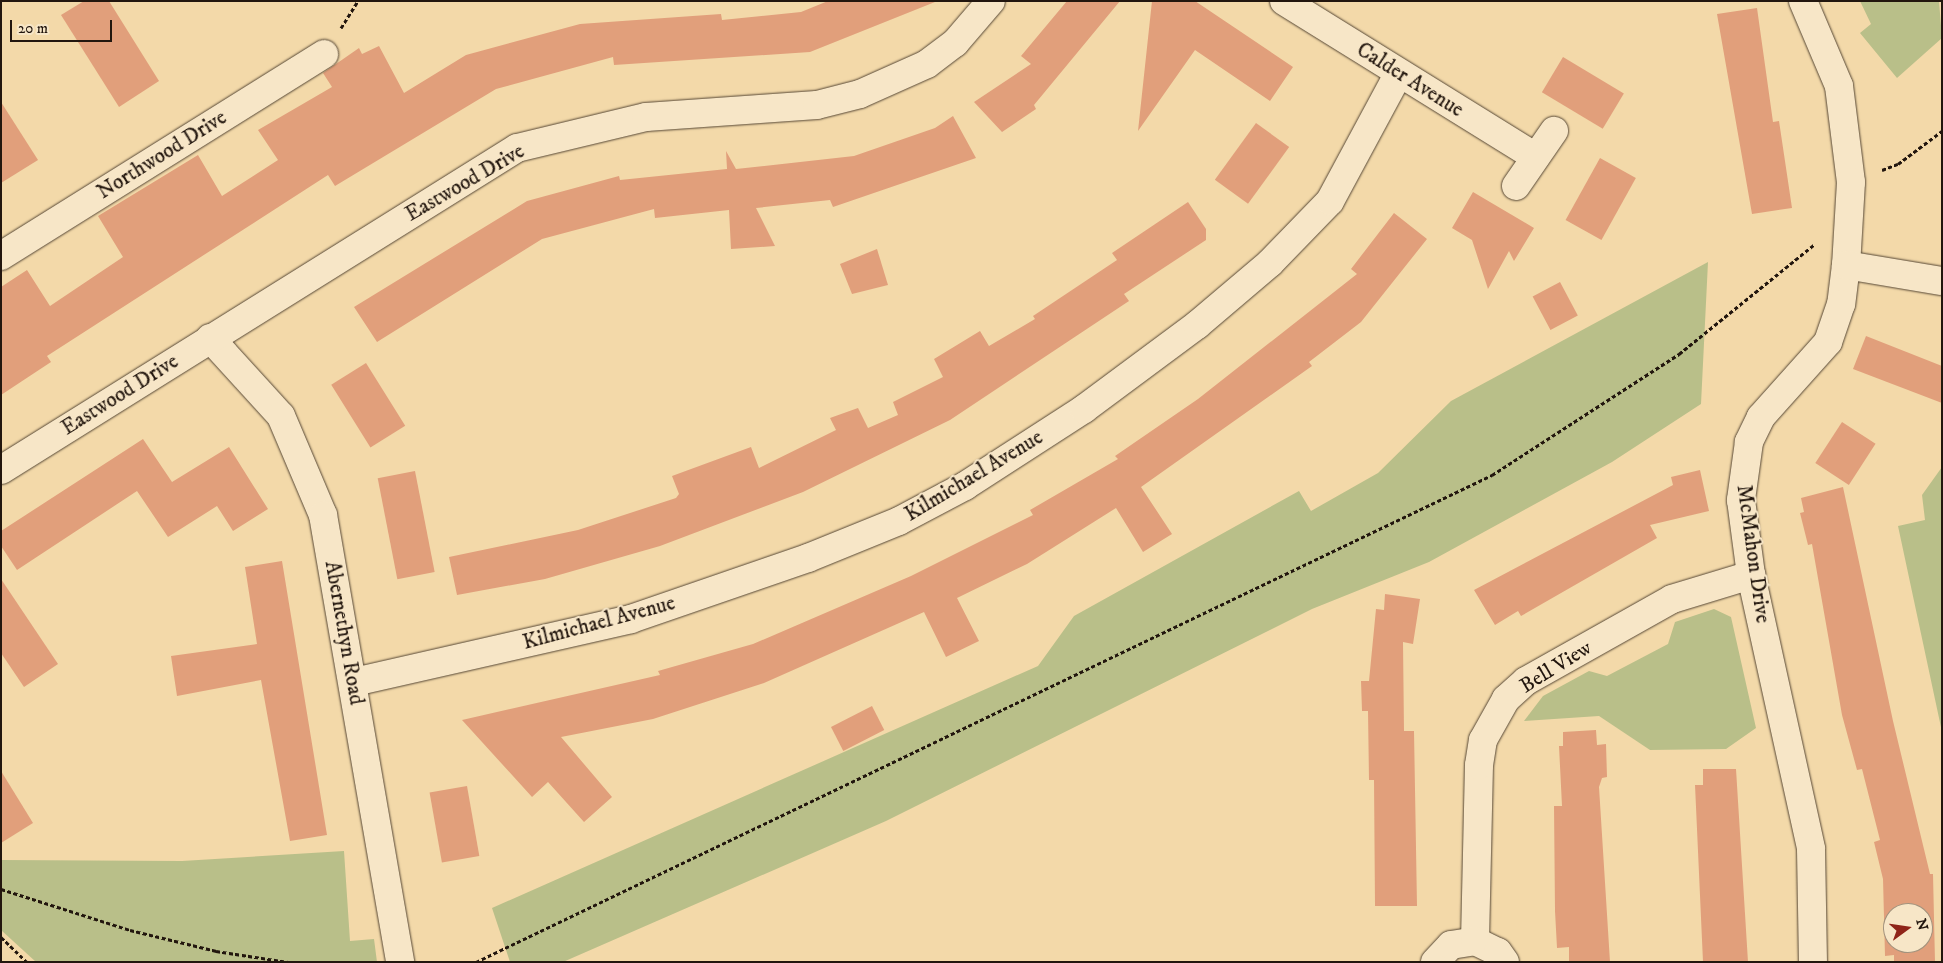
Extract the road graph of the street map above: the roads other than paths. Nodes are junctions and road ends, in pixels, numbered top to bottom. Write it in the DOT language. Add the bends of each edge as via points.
graph roads {
  1 [pos="991,1"];
  2 [pos="1284,1"];
  3 [pos="1803,1"];
  4 [pos="324,54"];
  5 [pos="1399,73"];
  6 [pos="1554,131"];
  7 [pos="1536,158"];
  8 [pos="1516,186"];
  9 [pos="1,256"];
  10 [pos="1846,265"];
  11 [pos="1942,281"];
  12 [pos="210,338"];
  13 [pos="1,470"];
  14 [pos="1751,575"];
  15 [pos="354,682"];
  16 [pos="1475,941"];
  17 [pos="400,962"];
  18 [pos="1435,962"];
  19 [pos="1505,962"];
  20 [pos="1813,962"];
  1 -- 12 [label="street, Eastwood Drive" via="955,43 927,64 860,94 817,105 646,117 517,148"];
  2 -- 5 [label="street, Calder Avenue"];
  3 -- 10 [label="street, McMahon Drive" via="1839,86 1851,182"];
  4 -- 9 [label="street, Northwood Drive"];
  5 -- 7 [label="street, Calder Avenue"];
  5 -- 15 [label="street, Kilmichael Avenue" via="1330,201 1270,263 1197,325 1084,409 965,486 899,521 808,558 631,619"];
  6 -- 7 [label="street"];
  7 -- 8 [label="street"];
  10 -- 11 [label="street"];
  10 -- 14 [label="street, McMahon Drive" via="1841,304 1828,342 1761,418 1749,442 1741,500"];
  12 -- 13 [label="street, Eastwood Drive"];
  12 -- 15 [label="street, Abernethyn Road" via="281,416 323,516"];
  14 -- 16 [label="street, Bell View" via="1672,599 1526,681 1506,699 1484,740 1479,765"];
  14 -- 20 [label="street, McMahon Drive" via="1811,849"];
  15 -- 17 [label="street, Abernethyn Road" via="376,836"];
  16 -- 18 [label="street" via="1451,945"];
  16 -- 19 [label="street" via="1498,952"];
}
